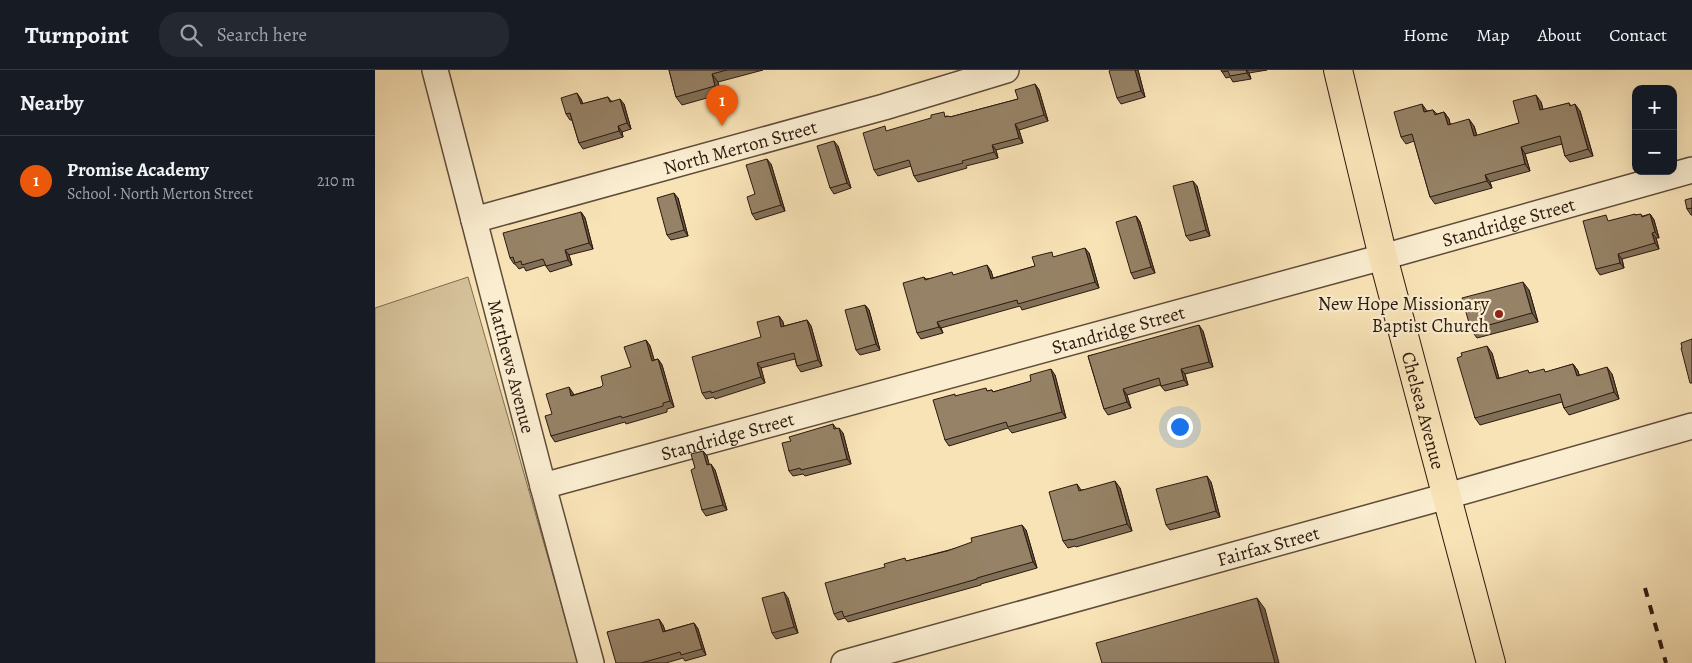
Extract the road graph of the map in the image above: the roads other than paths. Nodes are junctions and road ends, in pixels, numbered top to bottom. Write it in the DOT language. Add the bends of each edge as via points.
graph roads {
  1 [pos="435,70"];
  2 [pos="1006,70"];
  3 [pos="1338,70"];
  4 [pos="1692,170"];
  5 [pos="474,220"];
  6 [pos="1383,257"];
  7 [pos="1692,426"];
  8 [pos="543,486"];
  9 [pos="1447,496"];
  10 [pos="591,663"];
  11 [pos="844,663"];
  12 [pos="1491,663"];
  1 -- 5 [label="street, Matthews Avenue"];
  2 -- 5 [label="street, North Merton Street"];
  3 -- 6 [label="main road, Chelsea Avenue"];
  4 -- 6 [label="street, Standridge Street"];
  5 -- 8 [label="street, Matthews Avenue"];
  6 -- 8 [label="street, Standridge Street"];
  6 -- 9 [label="main road, Chelsea Avenue"];
  7 -- 9 [label="street, Fairfax Street"];
  8 -- 10 [label="street, Matthews Avenue"];
  9 -- 11 [label="street, Fairfax Street"];
  9 -- 12 [label="main road, Chelsea Avenue"];
}
